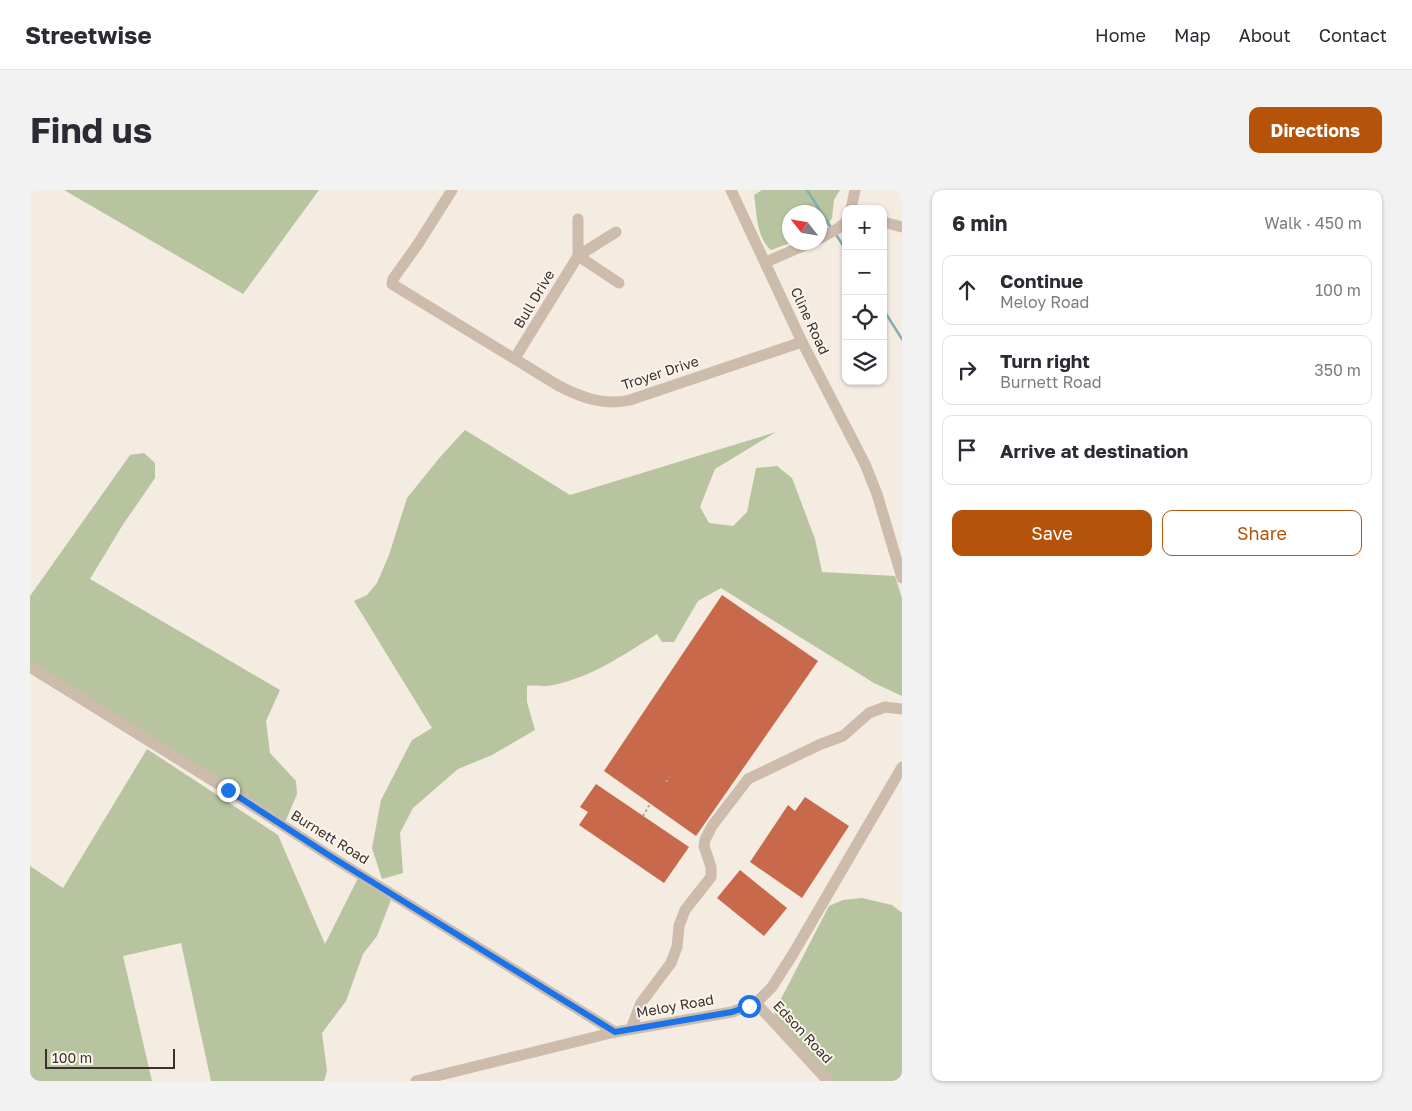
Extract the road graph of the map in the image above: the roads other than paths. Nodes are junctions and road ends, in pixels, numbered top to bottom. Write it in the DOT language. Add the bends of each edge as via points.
graph roads {
  1 [pos="452,190"];
  2 [pos="731,190"];
  3 [pos="855,190"];
  4 [pos="852,205"];
  5 [pos="578,218"];
  6 [pos="887,223"];
  7 [pos="902,227"];
  8 [pos="838,228"];
  9 [pos="616,232"];
  10 [pos="827,235"];
  11 [pos="794,250"];
  12 [pos="578,256"];
  13 [pos="766,262"];
  14 [pos="619,283"];
  15 [pos="802,342"];
  16 [pos="515,358"];
  17 [pos="902,578"];
  18 [pos="30,667"];
  19 [pos="902,708"];
  20 [pos="902,767"];
  21 [pos="756,1003"];
  22 [pos="631,1029"];
  23 [pos="615,1032"];
  24 [pos="416,1081"];
  25 [pos="828,1081"];
  1 -- 16 [label="street, Troyer Drive" via="392,284"];
  2 -- 13 [label="street, Cline Road"];
  3 -- 4 [label="street"];
  5 -- 12 [label="street"];
  6 -- 7 [label="street"];
  8 -- 10 [label="street"];
  9 -- 12 [label="street"];
  11 -- 13 [label="street"];
  12 -- 14 [label="street"];
  12 -- 16 [label="street, Bull Drive"];
  13 -- 15 [label="street, Cline Road"];
  15 -- 16 [label="street, Troyer Drive" via="620,402 600,402 577,395"];
  15 -- 17 [label="street, Cline Road" via="865,464"];
  18 -- 23 [label="street, Burnett Road"];
  19 -- 22 [label="street" via="886,707 869,713 843,736 748,779 705,840 711,877 685,910 671,963 641,1003"];
  20 -- 21 [label="street, Meloy Road" via="793,954 772,986"];
  21 -- 22 [label="street, Meloy Road" via="732,1012"];
  21 -- 25 [label="street, Edson Road"];
  22 -- 23 [label="street, Meloy Road"];
  23 -- 24 [label="street, Meloy Road"];
}
